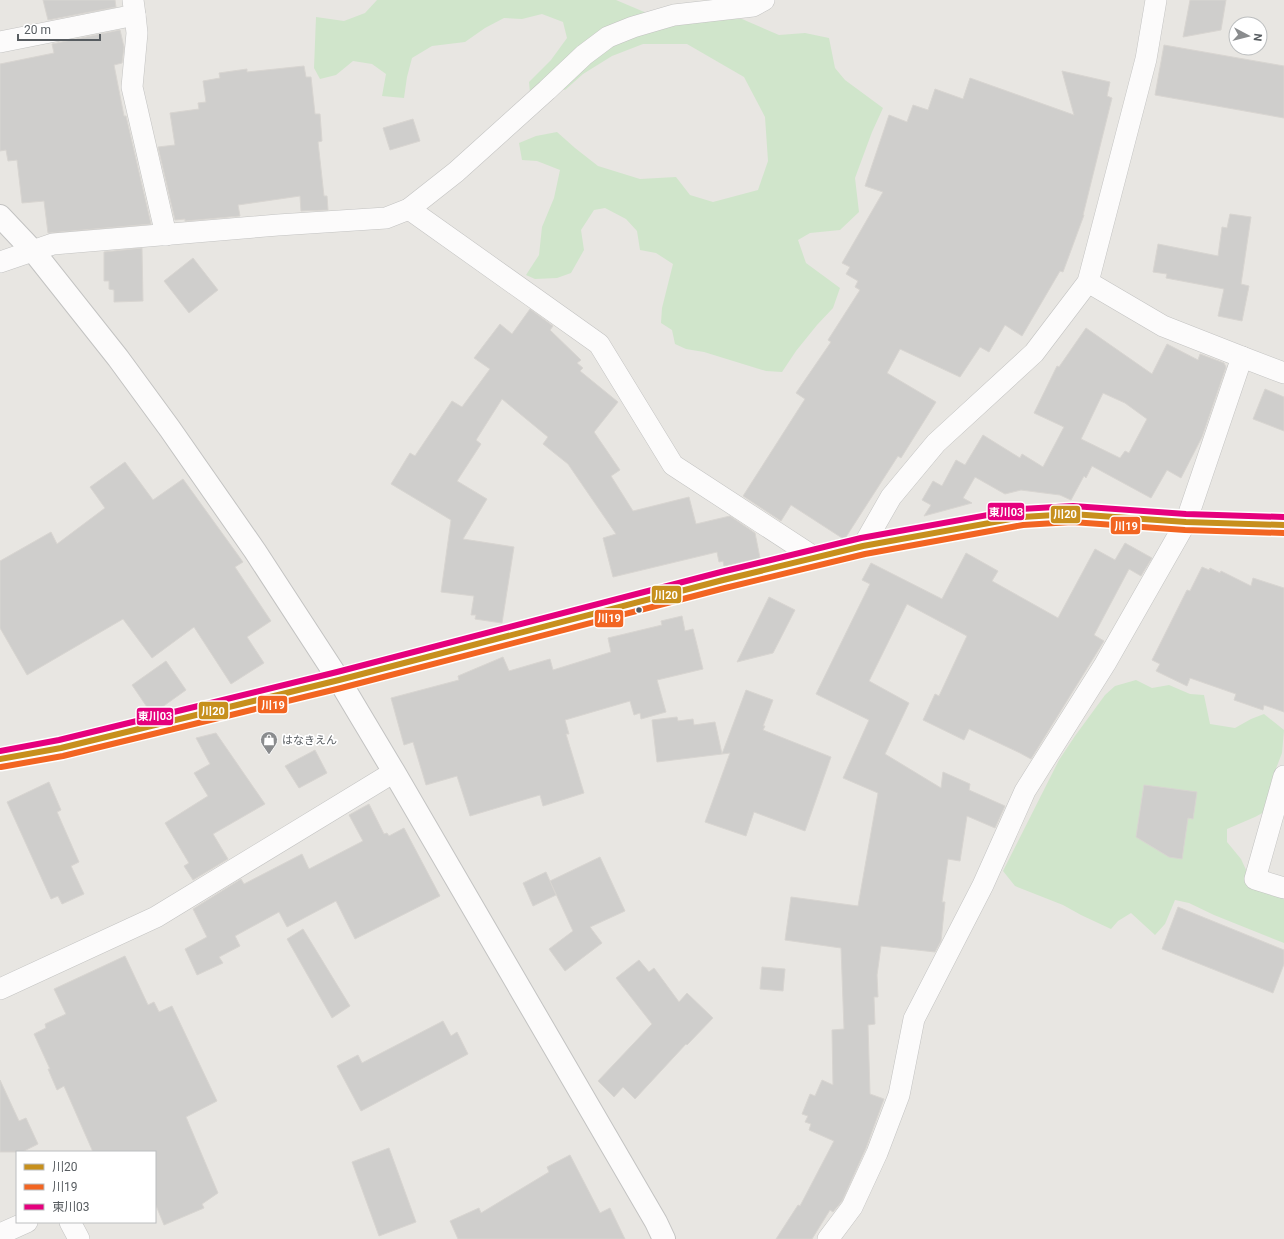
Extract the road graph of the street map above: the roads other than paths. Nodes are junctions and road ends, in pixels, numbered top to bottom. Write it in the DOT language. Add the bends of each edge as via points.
graph roads {
  1 [pos="764,0"];
  2 [pos="1156,0"];
  3 [pos="134,8"];
  4 [pos="0,42"];
  5 [pos="409,209"];
  6 [pos="0,216"];
  7 [pos="166,235"];
  8 [pos="34,252"];
  9 [pos="0,262"];
  10 [pos="1088,282"];
  11 [pos="1242,357"];
  12 [pos="1284,373"];
  13 [pos="1186,522"];
  14 [pos="1284,525"];
  15 [pos="863,546"];
  16 [pos="814,557"];
  17 [pos="338,680"];
  18 [pos="0,758"];
  19 [pos="394,772"];
  20 [pos="1284,776"];
  21 [pos="1284,888"];
  22 [pos="0,989"];
  23 [pos="25,1223"];
  24 [pos="71,1223"];
  25 [pos="0,1234"];
  26 [pos="79,1239"];
  27 [pos="664,1239"];
  28 [pos="828,1239"];
  1 -- 5 [label="street" via="753,6 674,15 608,37 584,54 456,172"];
  2 -- 10 [label="street" via="1146,59"];
  3 -- 4 [label="street"];
  3 -- 7 [label="street" via="137,33 132,87"];
  5 -- 7 [label="street" via="386,218"];
  5 -- 16 [label="street" via="599,344 673,465"];
  6 -- 8 [label="street"];
  7 -- 8 [label="street" via="53,244"];
  8 -- 9 [label="street"];
  8 -- 17 [label="street" via="118,358 170,429 255,552"];
  10 -- 11 [label="street" via="1163,326"];
  10 -- 15 [label="street" via="1034,353 936,442 891,497"];
  11 -- 12 [label="street"];
  11 -- 13 [label="street"];
  13 -- 14 [label="street"];
  13 -- 15 [label="street" via="1072,514 1022,517"];
  13 -- 28 [label="street" via="1105,664 1025,791 982,885 914,1019 899,1095 877,1153 852,1207"];
  15 -- 16 [label="street"];
  16 -- 17 [label="street"];
  17 -- 18 [label="street" via="61,748"];
  17 -- 19 [label="street"];
  19 -- 22 [label="street" via="156,917"];
  19 -- 27 [label="street"];
  20 -- 21 [label="street" via="1255,879"];
  23 -- 25 [label="street"];
  24 -- 26 [label="street"];
}
